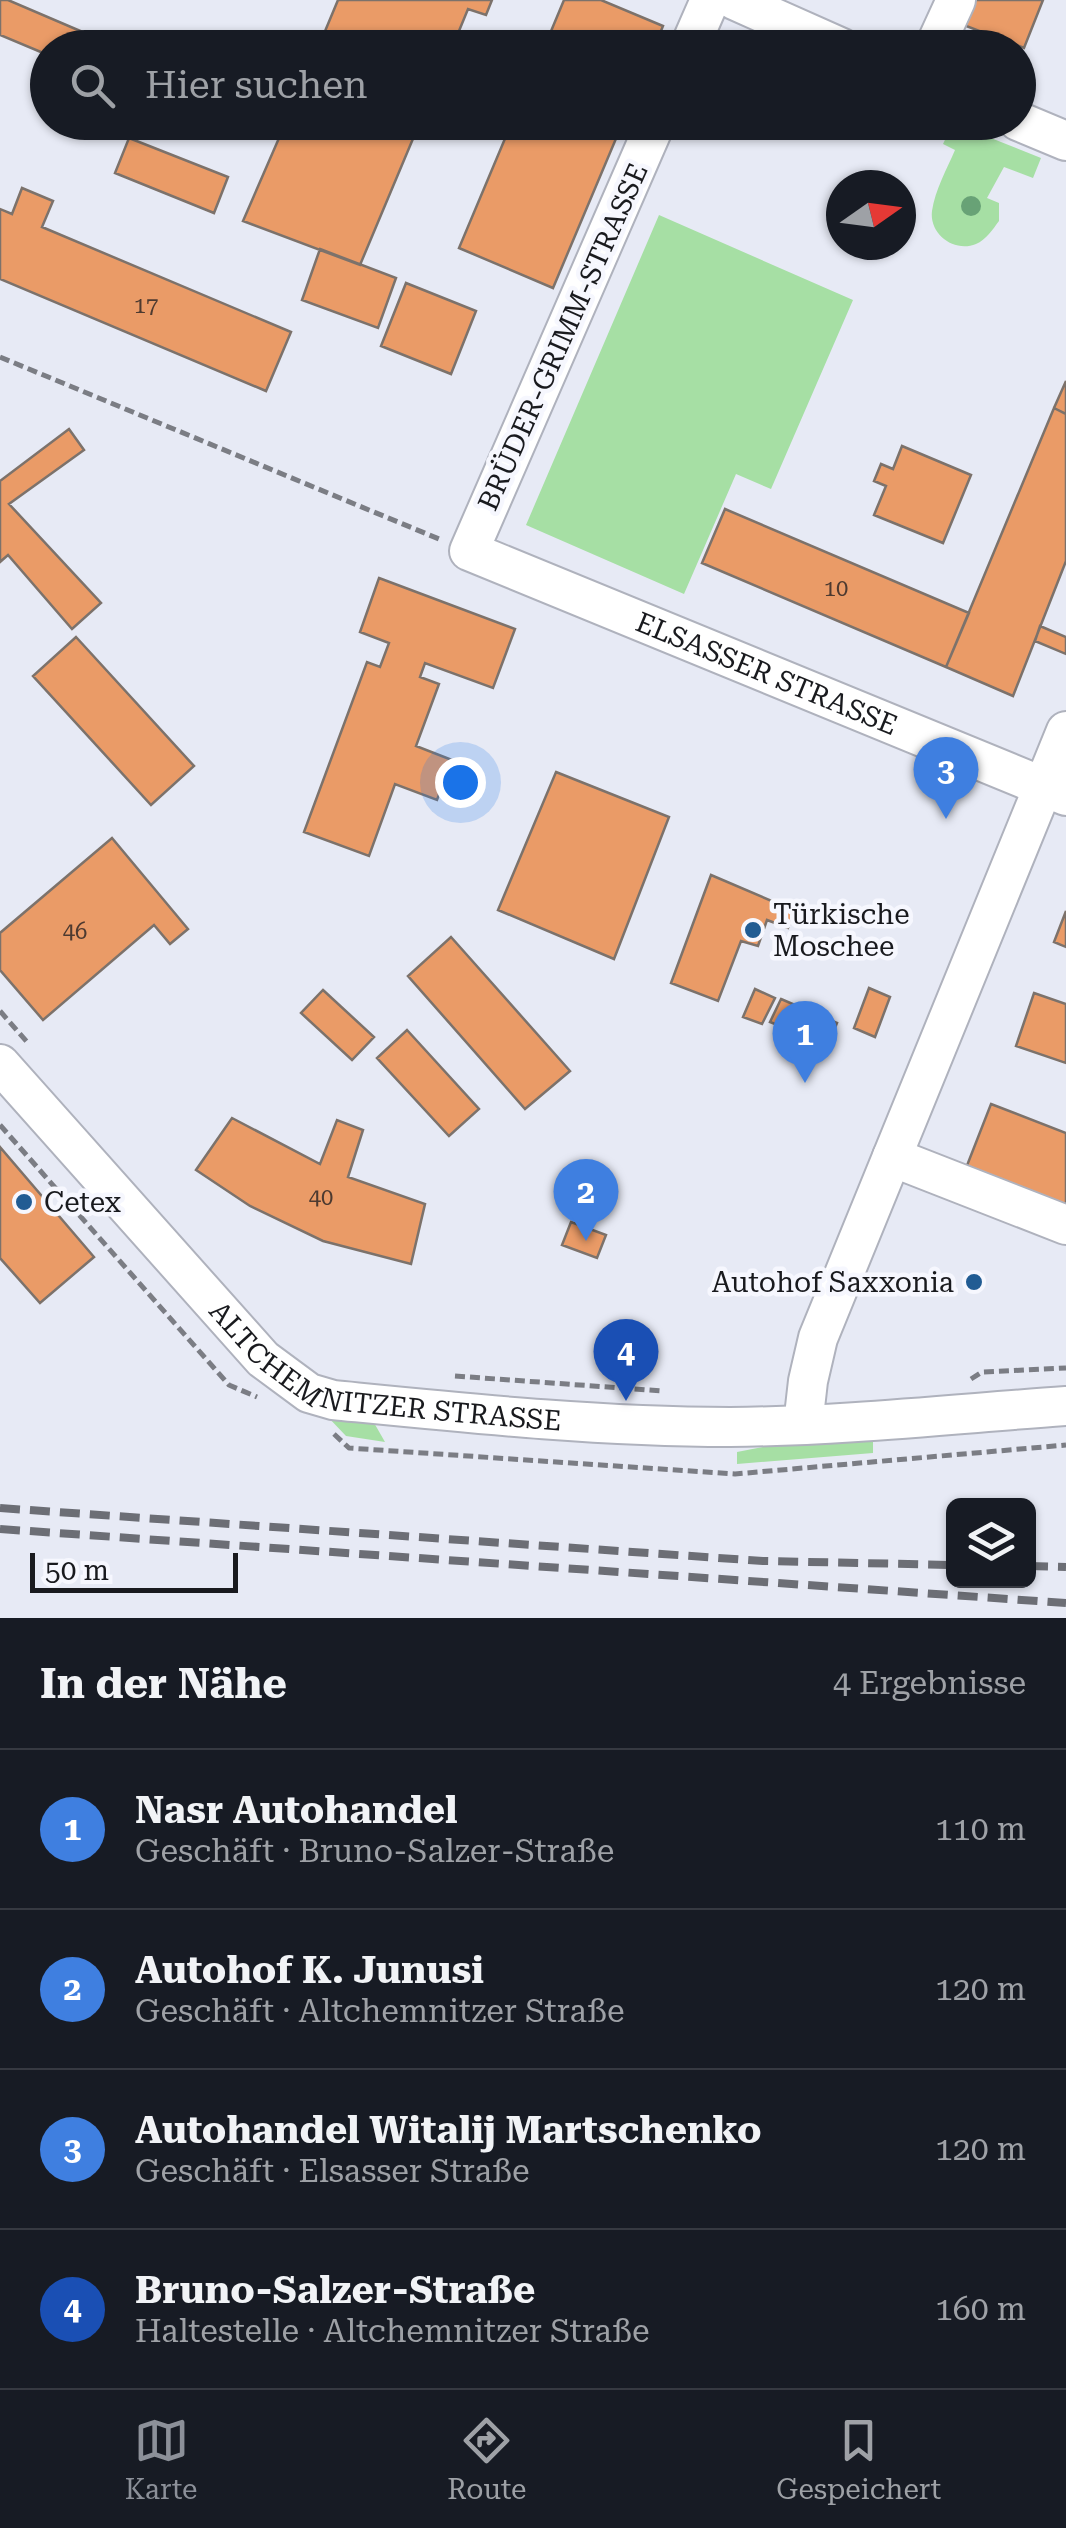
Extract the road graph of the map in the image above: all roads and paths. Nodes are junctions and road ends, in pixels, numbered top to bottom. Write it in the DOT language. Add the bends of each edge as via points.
graph roads {
  1 [pos="710,0"];
  2 [pos="734,0"];
  3 [pos="956,0"];
  4 [pos="697,30"];
  5 [pos="802,30"];
  6 [pos="942,30"];
  7 [pos="1036,128"];
  8 [pos="648,140"];
  9 [pos="1066,141"];
  10 [pos="0,357"];
  11 [pos="469,552"];
  12 [pos="1066,731"];
  13 [pos="1055,791"];
  14 [pos="0,1011"];
  15 [pos="39,1055"];
  16 [pos="0,1064"];
  17 [pos="0,1125"];
  18 [pos="892,1156"];
  19 [pos="1066,1224"];
  20 [pos="451,1376"];
  21 [pos="230,1386"];
  22 [pos="666,1391"];
  23 [pos="1066,1406"];
  24 [pos="803,1425"];
  1 -- 4 [label="street"];
  2 -- 5 [label="street"];
  3 -- 6 [label="street"];
  7 -- 9 [label="street"];
  8 -- 11 [label="street, BRÜDER-GRIMM-STRASSE"];
  10 -- 11 [label="path"];
  11 -- 13 [label="street, ELSASSER STRASSE"];
  12 -- 13 [label="street"];
  13 -- 18 [label="street"];
  14 -- 15 [label="path"];
  16 -- 24 [label="street, ALTCHEMNITZER STRASSE" via="263,1360 309,1394 574,1420"];
  17 -- 21 [label="path"];
  18 -- 19 [label="street"];
  18 -- 24 [label="street" via="818,1338"];
  20 -- 22 [label="path"];
  23 -- 24 [label="street, ALTCHEMNITZER STRASSE"];
}
